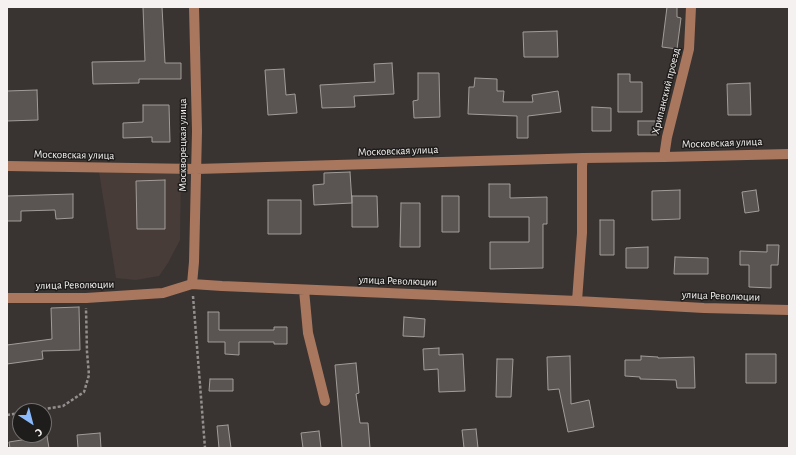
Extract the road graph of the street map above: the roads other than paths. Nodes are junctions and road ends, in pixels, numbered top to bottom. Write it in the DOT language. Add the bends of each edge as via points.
graph roads {
  1 [pos="194,7"];
  2 [pos="691,7"];
  3 [pos="789,154"];
  4 [pos="664,157"];
  5 [pos="583,158"];
  6 [pos="7,166"];
  7 [pos="196,168"];
  8 [pos="192,284"];
  9 [pos="304,290"];
  10 [pos="7,298"];
  11 [pos="577,301"];
  12 [pos="789,310"];
  13 [pos="324,401"];
  1 -- 7 [label="street, Москворецкая улица"];
  2 -- 4 [label="street, Хрипанский проезд" via="689,49"];
  3 -- 4 [label="street, Московская улица"];
  4 -- 5 [label="street, Московская улица"];
  5 -- 7 [label="street, Московская улица"];
  5 -- 11 [label="street" via="582,233"];
  6 -- 7 [label="street, Московская улица"];
  7 -- 8 [label="street, Москворецкая улица"];
  8 -- 9 [label="street, улица Революции"];
  8 -- 10 [label="street, улица Революции" via="163,293 86,298"];
  9 -- 11 [label="street, улица Революции"];
  9 -- 13 [label="street" via="308,333"];
  11 -- 12 [label="street, улица Революции"];
}
